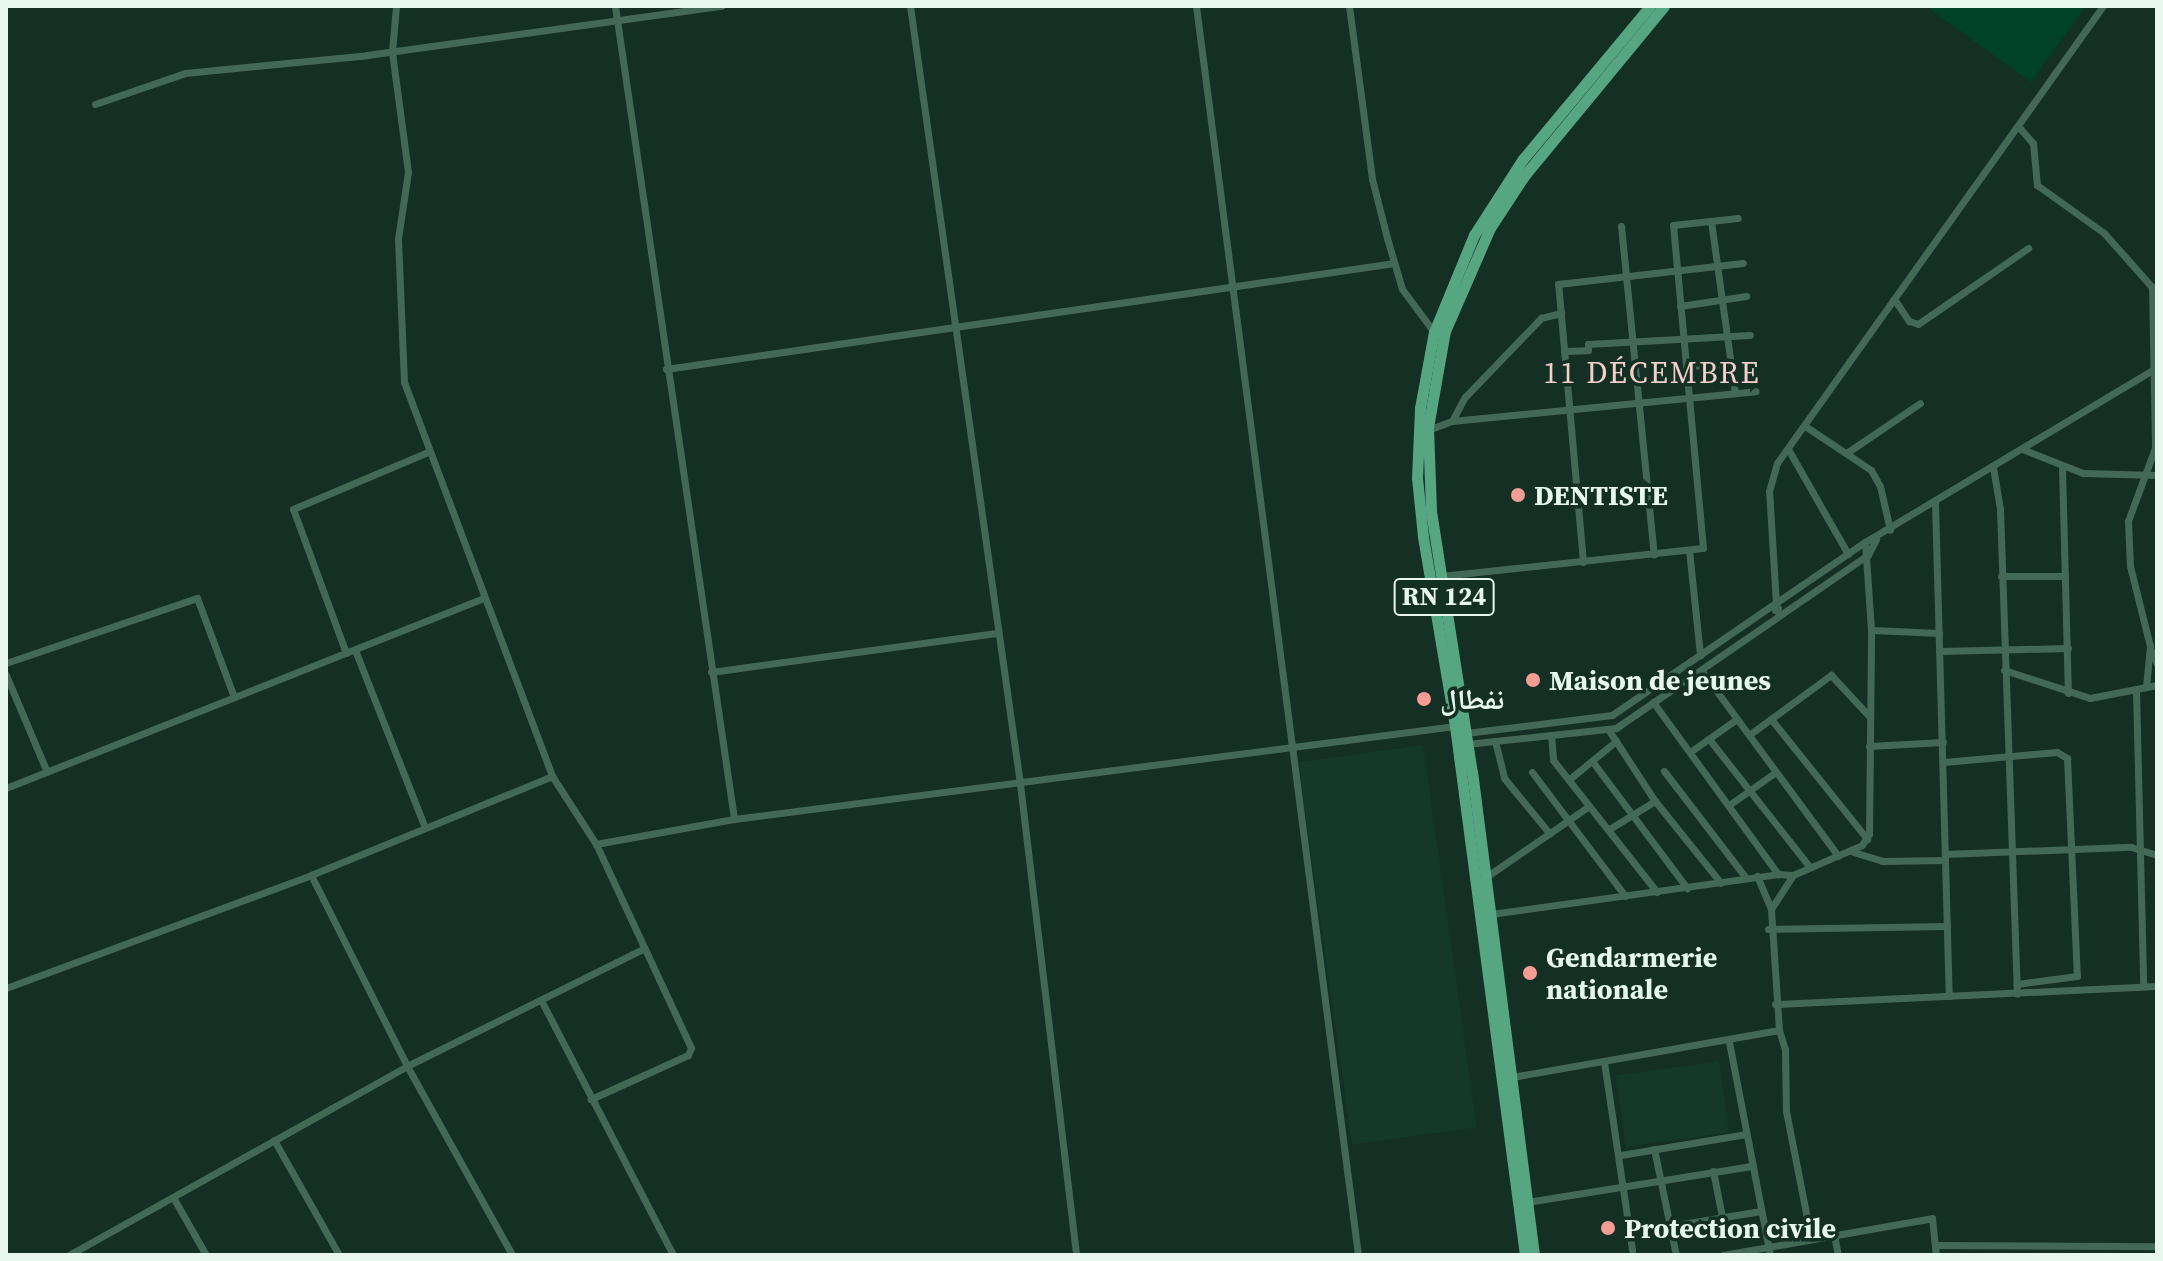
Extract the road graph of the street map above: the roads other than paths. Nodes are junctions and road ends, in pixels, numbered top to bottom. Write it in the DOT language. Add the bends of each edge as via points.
graph roads {
  1 [pos="396,6"];
  2 [pos="615,6"];
  3 [pos="722,6"];
  4 [pos="910,6"];
  5 [pos="1196,6"];
  6 [pos="1349,6"];
  7 [pos="1650,6"];
  8 [pos="1664,6"];
  9 [pos="2103,6"];
  10 [pos="617,20"];
  11 [pos="392,52"];
  12 [pos="1597,77"];
  13 [pos="95,104"];
  14 [pos="2018,126"];
  15 [pos="1527,163"];
  16 [pos="1738,218"];
  17 [pos="1711,221"];
  18 [pos="1621,226"];
  19 [pos="2028,248"];
  20 [pos="1394,263"];
  21 [pos="1743,263"];
  22 [pos="1717,267"];
  23 [pos="1677,272"];
  24 [pos="1626,278"];
  25 [pos="1230,289"];
  26 [pos="1746,296"];
  27 [pos="1894,299"];
  28 [pos="1723,302"];
  29 [pos="1680,306"];
  30 [pos="1561,313"];
  31 [pos="952,325"];
  32 [pos="1434,332"];
  33 [pos="1728,335"];
  34 [pos="1750,335"];
  35 [pos="1684,338"];
  36 [pos="1631,342"];
  37 [pos="1564,351"];
  38 [pos="1434,356"];
  39 [pos="1732,364"];
  40 [pos="1686,366"];
  41 [pos="666,369"];
  42 [pos="2154,369"];
  43 [pos="1756,391"];
  44 [pos="1735,393"];
  45 [pos="1690,398"];
  46 [pos="1637,403"];
  47 [pos="1920,403"];
  48 [pos="1569,410"];
  49 [pos="1452,421"];
  50 [pos="1805,426"];
  51 [pos="1428,430"];
  52 [pos="1788,449"];
  53 [pos="2022,449"];
  54 [pos="2156,451"];
  55 [pos="428,452"];
  56 [pos="1848,452"];
  57 [pos="1993,467"];
  58 [pos="2062,468"];
  59 [pos="2142,474"];
  60 [pos="2157,475"];
  61 [pos="1935,503"];
  62 [pos="1890,530"];
  63 [pos="1876,539"];
  64 [pos="1865,542"];
  65 [pos="1689,550"];
  66 [pos="1654,554"];
  67 [pos="1848,554"];
  68 [pos="1868,555"];
  69 [pos="1583,562"];
  70 [pos="1441,576"];
  71 [pos="2001,576"];
  72 [pos="2065,576"];
  73 [pos="484,598"];
  74 [pos="1777,609"];
  75 [pos="1871,630"];
  76 [pos="996,633"];
  77 [pos="1939,633"];
  78 [pos="2150,646"];
  79 [pos="2068,648"];
  80 [pos="2003,649"];
  81 [pos="351,651"];
  82 [pos="1939,651"];
  83 [pos="1700,655"];
  84 [pos="6,663"];
  85 [pos="2157,664"];
  86 [pos="1701,670"];
  87 [pos="2004,670"];
  88 [pos="711,672"];
  89 [pos="6,675"];
  90 [pos="2157,685"];
  91 [pos="2146,687"];
  92 [pos="2136,690"];
  93 [pos="2068,693"];
  94 [pos="234,697"];
  95 [pos="1653,702"];
  96 [pos="1869,717"];
  97 [pos="1737,719"];
  98 [pos="1771,719"];
  99 [pos="1455,726"];
  100 [pos="1608,729"];
  101 [pos="1551,735"];
  102 [pos="1749,735"];
  103 [pos="1466,739"];
  104 [pos="1709,739"];
  105 [pos="1495,741"];
  106 [pos="1616,741"];
  107 [pos="1943,742"];
  108 [pos="1869,746"];
  109 [pos="1291,750"];
  110 [pos="1690,752"];
  111 [pos="2007,756"];
  112 [pos="1592,761"];
  113 [pos="1944,762"];
  114 [pos="1664,771"];
  115 [pos="47,772"];
  116 [pos="1532,772"];
  117 [pos="1776,772"];
  118 [pos="552,776"];
  119 [pos="1572,777"];
  120 [pos="1020,784"];
  121 [pos="6,788"];
  122 [pos="1749,790"];
  123 [pos="1655,801"];
  124 [pos="1729,805"];
  125 [pos="1589,806"];
  126 [pos="1632,815"];
  127 [pos="734,819"];
  128 [pos="1569,820"];
  129 [pos="425,828"];
  130 [pos="1611,828"];
  131 [pos="1550,834"];
  132 [pos="1867,839"];
  133 [pos="596,844"];
  134 [pos="2072,846"];
  135 [pos="2011,849"];
  136 [pos="2140,849"];
  137 [pos="1850,851"];
  138 [pos="2157,855"];
  139 [pos="1838,856"];
  140 [pos="1945,857"];
  141 [pos="1808,865"];
  142 [pos="1778,874"];
  143 [pos="311,875"];
  144 [pos="1793,875"];
  145 [pos="1757,876"];
  146 [pos="1486,877"];
  147 [pos="1746,878"];
  148 [pos="1721,883"];
  149 [pos="1687,888"];
  150 [pos="1657,892"];
  151 [pos="1625,896"];
  152 [pos="1771,909"];
  153 [pos="1491,914"];
  154 [pos="1947,926"];
  155 [pos="1768,929"];
  156 [pos="643,949"];
  157 [pos="2017,984"];
  158 [pos="2143,986"];
  159 [pos="2157,986"];
  160 [pos="6,988"];
  161 [pos="2017,994"];
  162 [pos="1949,996"];
  163 [pos="542,1002"];
  164 [pos="1775,1004"];
  165 [pos="1779,1030"];
  166 [pos="1729,1042"];
  167 [pos="1604,1062"];
  168 [pos="407,1066"];
  169 [pos="1512,1077"];
  170 [pos="591,1099"];
  171 [pos="1746,1134"];
  172 [pos="274,1140"];
  173 [pos="1654,1149"];
  174 [pos="1621,1155"];
  175 [pos="1753,1166"];
  176 [pos="1713,1171"];
  177 [pos="1660,1179"];
  178 [pos="1624,1184"];
  179 [pos="174,1199"];
  180 [pos="1527,1202"];
  181 [pos="1761,1211"];
  182 [pos="1722,1217"];
  183 [pos="1670,1226"];
  184 [pos="1834,1235"];
  185 [pos="1811,1239"];
  186 [pos="1935,1245"];
  187 [pos="2157,1246"];
  188 [pos="1632,1250"];
  189 [pos="1769,1251"];
  190 [pos="2076,1251"];
  191 [pos="69,1255"];
  192 [pos="206,1255"];
  193 [pos="339,1255"];
  194 [pos="512,1255"];
  195 [pos="673,1255"];
  196 [pos="1076,1255"];
  197 [pos="1358,1255"];
  198 [pos="1525,1255"];
  199 [pos="1534,1255"];
  200 [pos="1676,1255"];
  201 [pos="1723,1255"];
  202 [pos="1838,1255"];
  203 [pos="1936,1255"];
  1 -- 11 [label="street"];
  2 -- 10 [label="street"];
  3 -- 10 [label="street"];
  4 -- 31 [label="street"];
  5 -- 25 [label="street"];
  6 -- 20 [label="street" via="1372,179"];
  7 -- 12 [label="main road, RN 124"];
  8 -- 12 [label="main road, RN 124"];
  9 -- 14 [label="street"];
  10 -- 11 [label="street"];
  10 -- 41 [label="street"];
  11 -- 13 [label="street" via="185,73"];
  11 -- 55 [label="street" via="408,172 399,225 404,382"];
  12 -- 15 [label="main road, RN 124"];
  14 -- 27 [label="street"];
  14 -- 42 [label="street" via="2033,143 2037,185 2104,233 2147,277 2153,295"];
  15 -- 32 [label="main road, RN 124" via="1474,235"];
  15 -- 38 [label="main road, RN 124" via="1476,253"];
  16 -- 17 [label="street"];
  17 -- 22 [label="street"];
  17 -- 23 [label="street" via="1673,225"];
  18 -- 24 [label="street"];
  19 -- 27 [label="street" via="1918,324 1909,321"];
  20 -- 25 [label="street"];
  20 -- 32 [label="street" via="1402,289"];
  21 -- 22 [label="street"];
  22 -- 23 [label="street"];
  22 -- 28 [label="street"];
  23 -- 24 [label="street"];
  23 -- 29 [label="street"];
  24 -- 30 [label="street" via="1558,284"];
  24 -- 36 [label="street"];
  25 -- 31 [label="street"];
  25 -- 109 [label="street"];
  26 -- 28 [label="street"];
  27 -- 50 [label="street"];
  28 -- 29 [label="street"];
  28 -- 33 [label="street"];
  29 -- 35 [label="street"];
  30 -- 37 [label="street"];
  30 -- 49 [label="street" via="1541,318 1465,397"];
  31 -- 41 [label="street"];
  31 -- 76 [label="street"];
  32 -- 38 [label="main road, RN 124"];
  33 -- 34 [label="street"];
  33 -- 35 [label="street"];
  33 -- 39 [label="street"];
  35 -- 36 [label="street"];
  35 -- 40 [label="street"];
  36 -- 37 [label="street"];
  36 -- 46 [label="street"];
  37 -- 48 [label="street"];
  38 -- 51 [label="main road, RN 124"];
  38 -- 99 [label="main road, RN 124" via="1420,408 1417,478"];
  39 -- 40 [label="street"];
  39 -- 44 [label="street"];
  40 -- 45 [label="street"];
  41 -- 88 [label="street"];
  42 -- 53 [label="street"];
  42 -- 54 [label="street"];
  43 -- 44 [label="street"];
  44 -- 45 [label="street"];
  45 -- 46 [label="street"];
  45 -- 65 [label="street" via="1703,548"];
  46 -- 48 [label="street"];
  46 -- 66 [label="street"];
  47 -- 56 [label="street"];
  48 -- 49 [label="street"];
  48 -- 69 [label="street"];
  49 -- 51 [label="street"];
  50 -- 52 [label="street"];
  50 -- 56 [label="street"];
  51 -- 70 [label="main road, RN 124" via="1431,510"];
  52 -- 67 [label="street"];
  52 -- 74 [label="street" via="1770,477 1769,491"];
  53 -- 57 [label="street"];
  53 -- 58 [label="street"];
  54 -- 59 [label="street"];
  55 -- 73 [label="street"];
  55 -- 81 [label="street" via="293,509"];
  56 -- 62 [label="street" via="1862,460 1880,486"];
  57 -- 61 [label="street"];
  57 -- 71 [label="street"];
  58 -- 59 [label="street"];
  58 -- 72 [label="street"];
  59 -- 60 [label="street"];
  59 -- 78 [label="street" via="2130,505 2129,548"];
  61 -- 62 [label="street"];
  61 -- 77 [label="street"];
  62 -- 63 [label="street"];
  63 -- 64 [label="street"];
  63 -- 68 [label="street"];
  64 -- 67 [label="street"];
  64 -- 68 [label="street"];
  65 -- 66 [label="street"];
  65 -- 83 [label="street"];
  66 -- 69 [label="street"];
  67 -- 74 [label="street"];
  68 -- 74 [label="street"];
  68 -- 75 [label="street"];
  69 -- 70 [label="street"];
  70 -- 103 [label="main road, RN 124"];
  71 -- 72 [label="street"];
  71 -- 80 [label="street"];
  72 -- 79 [label="street"];
  73 -- 81 [label="street"];
  73 -- 118 [label="street"];
  74 -- 83 [label="street"];
  74 -- 86 [label="street"];
  75 -- 77 [label="street"];
  75 -- 96 [label="street"];
  76 -- 88 [label="street"];
  76 -- 120 [label="street"];
  77 -- 82 [label="street"];
  78 -- 85 [label="street"];
  78 -- 91 [label="street"];
  79 -- 80 [label="street"];
  79 -- 93 [label="street"];
  80 -- 82 [label="street"];
  80 -- 87 [label="street"];
  81 -- 94 [label="street"];
  81 -- 129 [label="street"];
  82 -- 107 [label="street"];
  83 -- 103 [label="street" via="1612,715"];
  84 -- 94 [label="street" via="197,598"];
  86 -- 95 [label="street"];
  86 -- 97 [label="street"];
  87 -- 93 [label="street"];
  87 -- 111 [label="street"];
  88 -- 127 [label="street"];
  89 -- 115 [label="street"];
  90 -- 91 [label="street"];
  91 -- 92 [label="street"];
  92 -- 93 [label="street" via="2107,698"];
  92 -- 136 [label="street"];
  94 -- 115 [label="street"];
  95 -- 100 [label="street"];
  95 -- 110 [label="street"];
  96 -- 98 [label="street" via="1831,675"];
  96 -- 108 [label="street"];
  97 -- 102 [label="street"];
  97 -- 104 [label="street"];
  98 -- 102 [label="street"];
  98 -- 132 [label="street"];
  99 -- 109 [label="street"];
  99 -- 198 [label="main road, RN 124"];
  100 -- 101 [label="street"];
  100 -- 106 [label="street"];
  101 -- 105 [label="street"];
  101 -- 119 [label="street" via="1553,760"];
  102 -- 117 [label="street"];
  103 -- 105 [label="street"];
  103 -- 146 [label="main road, RN 124"];
  104 -- 110 [label="street"];
  104 -- 122 [label="street"];
  105 -- 131 [label="street" via="1504,778"];
  106 -- 112 [label="street"];
  106 -- 123 [label="street"];
  107 -- 108 [label="street"];
  107 -- 113 [label="street"];
  108 -- 132 [label="street"];
  109 -- 120 [label="street"];
  109 -- 197 [label="street"];
  110 -- 124 [label="street"];
  111 -- 113 [label="street"];
  111 -- 134 [label="street" via="2057,752 2067,758"];
  111 -- 135 [label="street"];
  112 -- 119 [label="street"];
  112 -- 126 [label="street"];
  113 -- 140 [label="street"];
  114 -- 147 [label="street"];
  115 -- 121 [label="street"];
  116 -- 128 [label="street"];
  117 -- 122 [label="street"];
  117 -- 139 [label="street"];
  118 -- 129 [label="street"];
  118 -- 133 [label="street"];
  119 -- 125 [label="street"];
  120 -- 127 [label="street"];
  120 -- 196 [label="street"];
  122 -- 124 [label="street"];
  122 -- 141 [label="street"];
  123 -- 126 [label="street"];
  123 -- 148 [label="street"];
  124 -- 142 [label="street"];
  125 -- 128 [label="street"];
  125 -- 130 [label="street"];
  126 -- 130 [label="street"];
  126 -- 149 [label="street"];
  127 -- 133 [label="street"];
  128 -- 131 [label="street"];
  128 -- 151 [label="street"];
  129 -- 143 [label="street"];
  130 -- 150 [label="street"];
  131 -- 146 [label="street"];
  132 -- 137 [label="street"];
  133 -- 156 [label="street"];
  134 -- 135 [label="street"];
  134 -- 136 [label="street"];
  134 -- 157 [label="street" via="2077,976"];
  135 -- 140 [label="street"];
  135 -- 157 [label="street"];
  136 -- 138 [label="street"];
  136 -- 158 [label="street"];
  137 -- 139 [label="street"];
  137 -- 140 [label="street" via="1882,861"];
  139 -- 141 [label="street"];
  140 -- 154 [label="street"];
  141 -- 144 [label="street"];
  142 -- 144 [label="street"];
  142 -- 145 [label="street"];
  143 -- 160 [label="street"];
  143 -- 168 [label="street"];
  144 -- 152 [label="street"];
  145 -- 147 [label="street"];
  145 -- 152 [label="street"];
  146 -- 153 [label="main road, RN 124"];
  147 -- 148 [label="street"];
  148 -- 149 [label="street"];
  149 -- 150 [label="street"];
  150 -- 151 [label="street"];
  151 -- 153 [label="street"];
  152 -- 155 [label="street"];
  153 -- 169 [label="main road, RN 124"];
  154 -- 155 [label="street"];
  154 -- 162 [label="street"];
  155 -- 164 [label="street"];
  156 -- 163 [label="street"];
  156 -- 170 [label="street" via="690,1052"];
  157 -- 161 [label="street"];
  158 -- 159 [label="street"];
  158 -- 161 [label="street"];
  161 -- 162 [label="street"];
  162 -- 164 [label="street"];
  163 -- 168 [label="street"];
  163 -- 170 [label="street"];
  164 -- 165 [label="street"];
  165 -- 166 [label="street"];
  165 -- 185 [label="street" via="1785,1050 1786,1111"];
  166 -- 167 [label="street"];
  166 -- 171 [label="street"];
  167 -- 169 [label="street"];
  167 -- 174 [label="street"];
  168 -- 172 [label="street"];
  168 -- 194 [label="street"];
  169 -- 180 [label="main road, RN 124"];
  170 -- 195 [label="street"];
  171 -- 173 [label="street"];
  171 -- 175 [label="street"];
  172 -- 179 [label="street"];
  172 -- 193 [label="street"];
  173 -- 174 [label="street"];
  173 -- 177 [label="street"];
  174 -- 178 [label="street"];
  175 -- 176 [label="street"];
  175 -- 181 [label="street"];
  176 -- 177 [label="street"];
  176 -- 182 [label="street"];
  177 -- 178 [label="street"];
  177 -- 183 [label="street"];
  178 -- 180 [label="street"];
  178 -- 188 [label="street"];
  179 -- 191 [label="street"];
  179 -- 192 [label="street"];
  180 -- 199 [label="main road, RN 124"];
  181 -- 182 [label="street"];
  181 -- 189 [label="street"];
  182 -- 183 [label="street"];
  183 -- 200 [label="street"];
  184 -- 185 [label="street"];
  184 -- 186 [label="street" via="1932,1218"];
  184 -- 202 [label="street"];
  185 -- 189 [label="street"];
  186 -- 190 [label="street"];
  186 -- 203 [label="street"];
  187 -- 190 [label="street"];
  189 -- 201 [label="street"];
}
